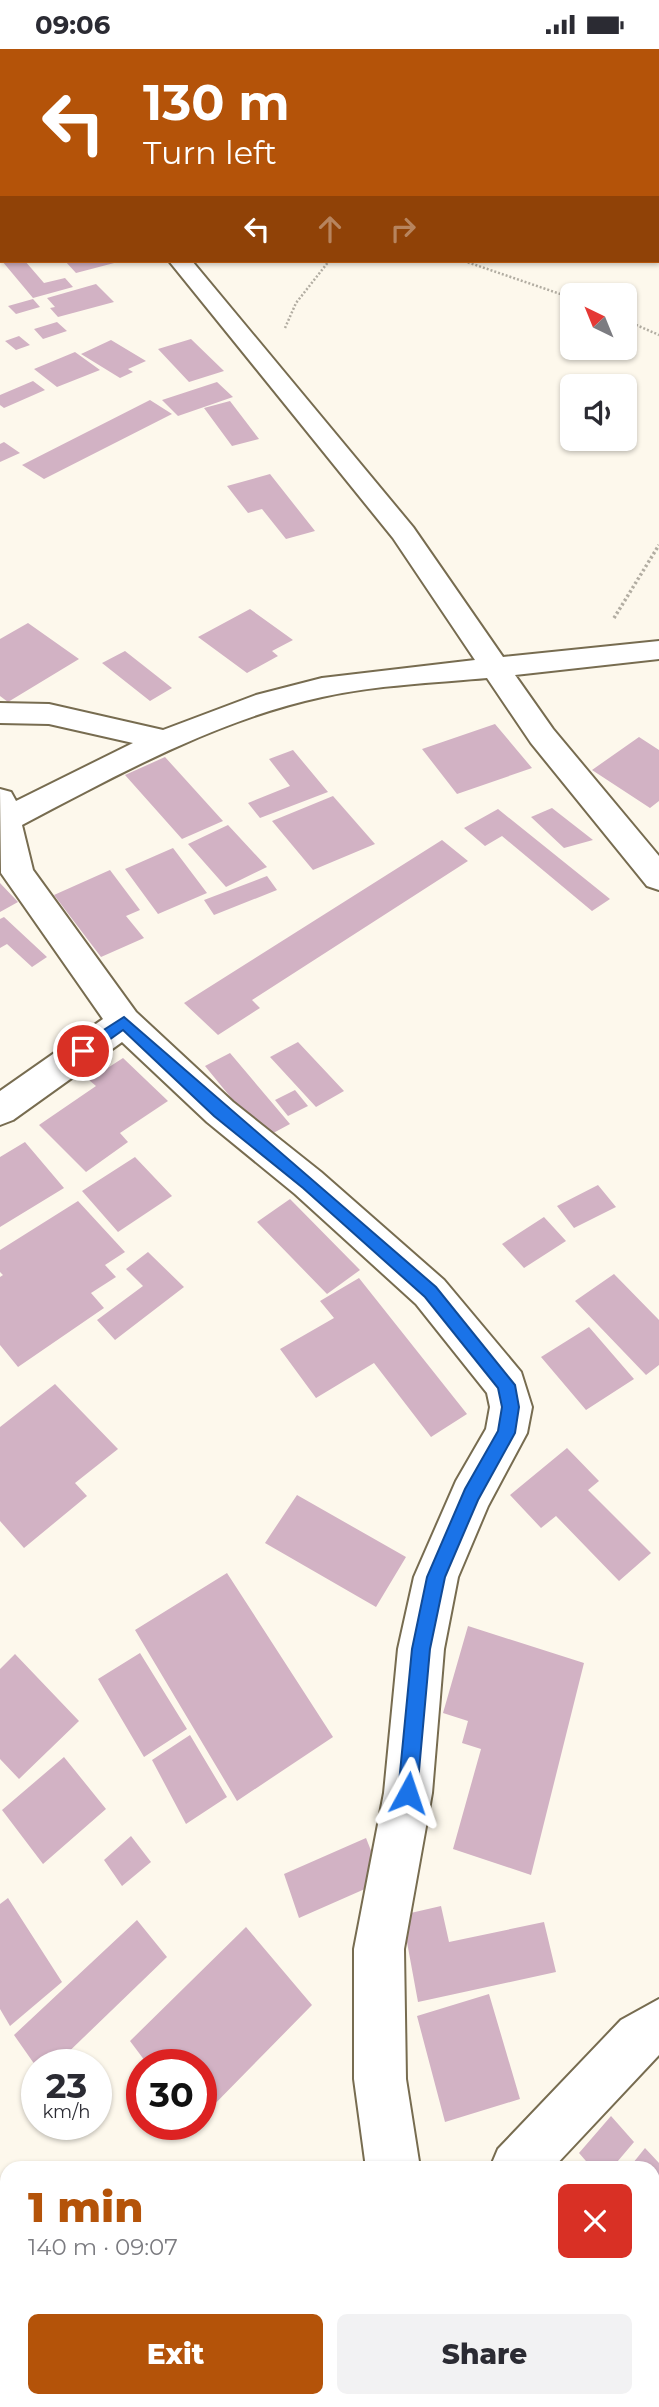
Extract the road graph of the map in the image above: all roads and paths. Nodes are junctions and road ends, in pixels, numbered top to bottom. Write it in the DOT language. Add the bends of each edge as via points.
graph roads {
  1 [pos="182,263"];
  2 [pos="327,263"];
  3 [pos="470,263"];
  4 [pos="560,294"];
  5 [pos="637,325"];
  6 [pos="659,335"];
  7 [pos="275,376"];
  8 [pos="659,545"];
  9 [pos="659,650"];
  10 [pos="587,660"];
  11 [pos="495,667"];
  12 [pos="0,713"];
  13 [pos="164,740"];
  14 [pos="2,810"];
  15 [pos="657,874"];
  16 [pos="124,1022"];
  17 [pos="0,1110"];
  18 [pos="659,2025"];
  19 [pos="392,2161"];
  20 [pos="524,2161"];
  1 -- 7 [label="street"];
  2 -- 7 [label="path" via="286,322"];
  3 -- 4 [label="path"];
  5 -- 6 [label="path"];
  7 -- 11 [label="street" via="402,533"];
  8 -- 10 [label="path"];
  9 -- 10 [label="street"];
  10 -- 11 [label="street"];
  11 -- 13 [label="street" via="308,690 205,722"];
  11 -- 15 [label="street" via="565,766"];
  12 -- 13 [label="street" via="49,714"];
  13 -- 14 [label="street"];
  14 -- 16 [label="street" via="17,873"];
  16 -- 17 [label="street"];
  16 -- 19 [label="street" via="220,1112 430,1292 506,1385 511,1407 506,1433 471,1495 436,1577 421,1649 408,1793 379,1949 380,2079"];
  18 -- 20 [label="street" via="639,2038"];
}
